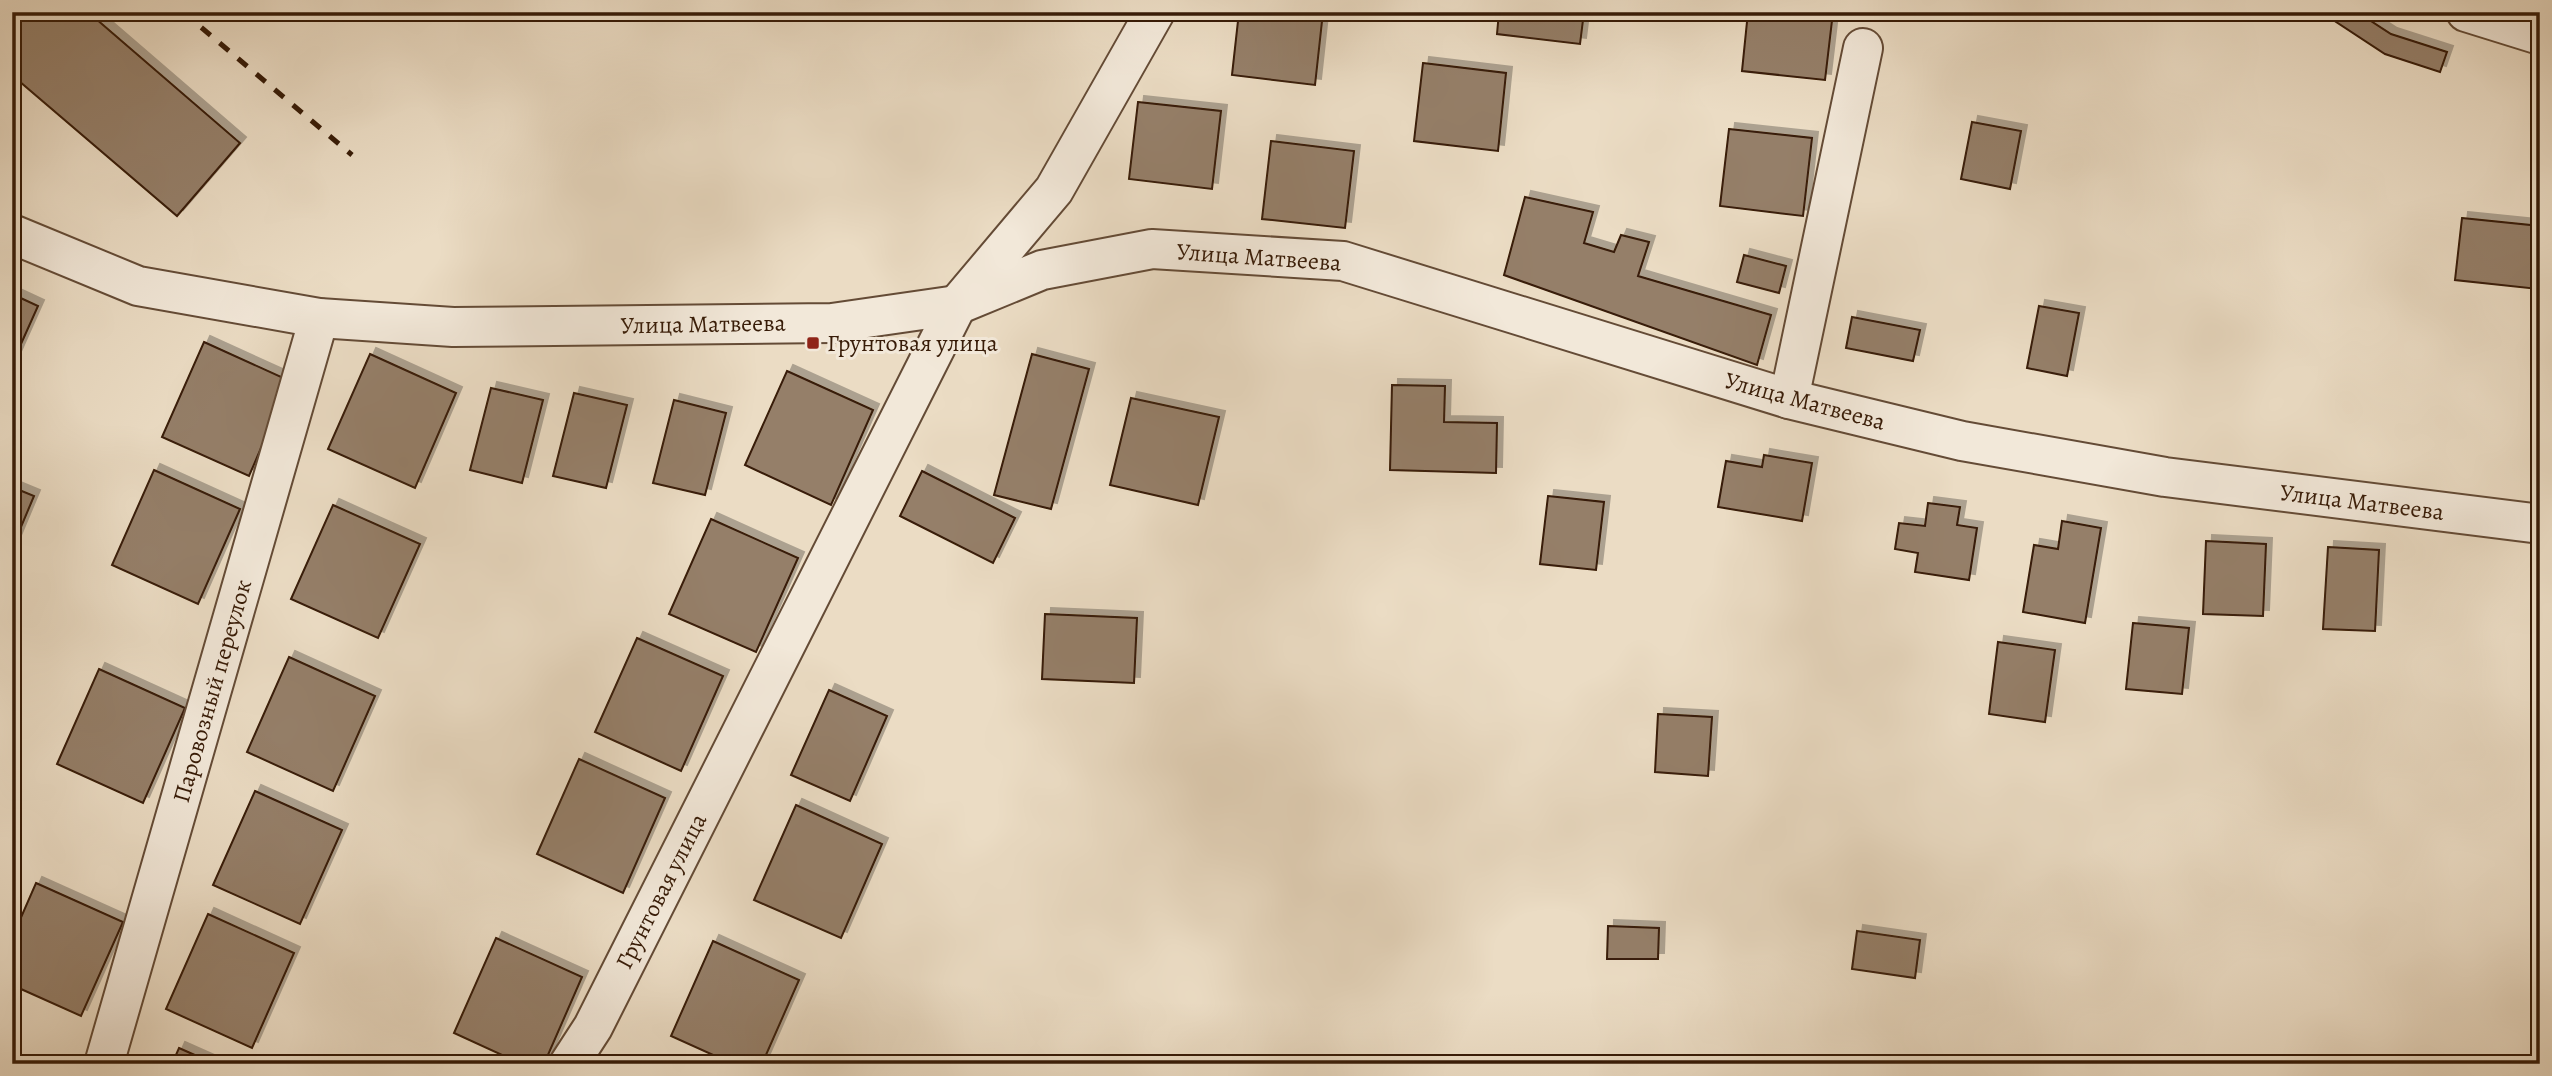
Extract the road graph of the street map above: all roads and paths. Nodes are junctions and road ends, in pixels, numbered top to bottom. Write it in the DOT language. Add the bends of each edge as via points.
graph roads {
  1 [pos="1155,12"];
  2 [pos="2466,12"];
  3 [pos="2540,35"];
  4 [pos="1863,48"];
  5 [pos="12,234"];
  6 [pos="957,305"];
  7 [pos="319,318"];
  8 [pos="1789,399"];
  9 [pos="2540,524"];
  10 [pos="104,1064"];
  11 [pos="569,1064"];
  1 -- 6 [label="street, Грунтовая улица" via="1054,190"];
  2 -- 3 [label="street"];
  4 -- 8 [label="street"];
  5 -- 7 [label="street, Улица Матвеева" via="138,286"];
  6 -- 7 [label="street, Улица Матвеева" via="832,323 453,327"];
  6 -- 8 [label="street, Улица Матвеева" via="1042,270 1152,249 1343,261"];
  6 -- 11 [label="street, Грунтовая улица" via="593,1027"];
  7 -- 10 [label="street, Паровозный переулок"];
  8 -- 9 [label="street, Улица Матвеева" via="1962,441 2165,477"];
}
